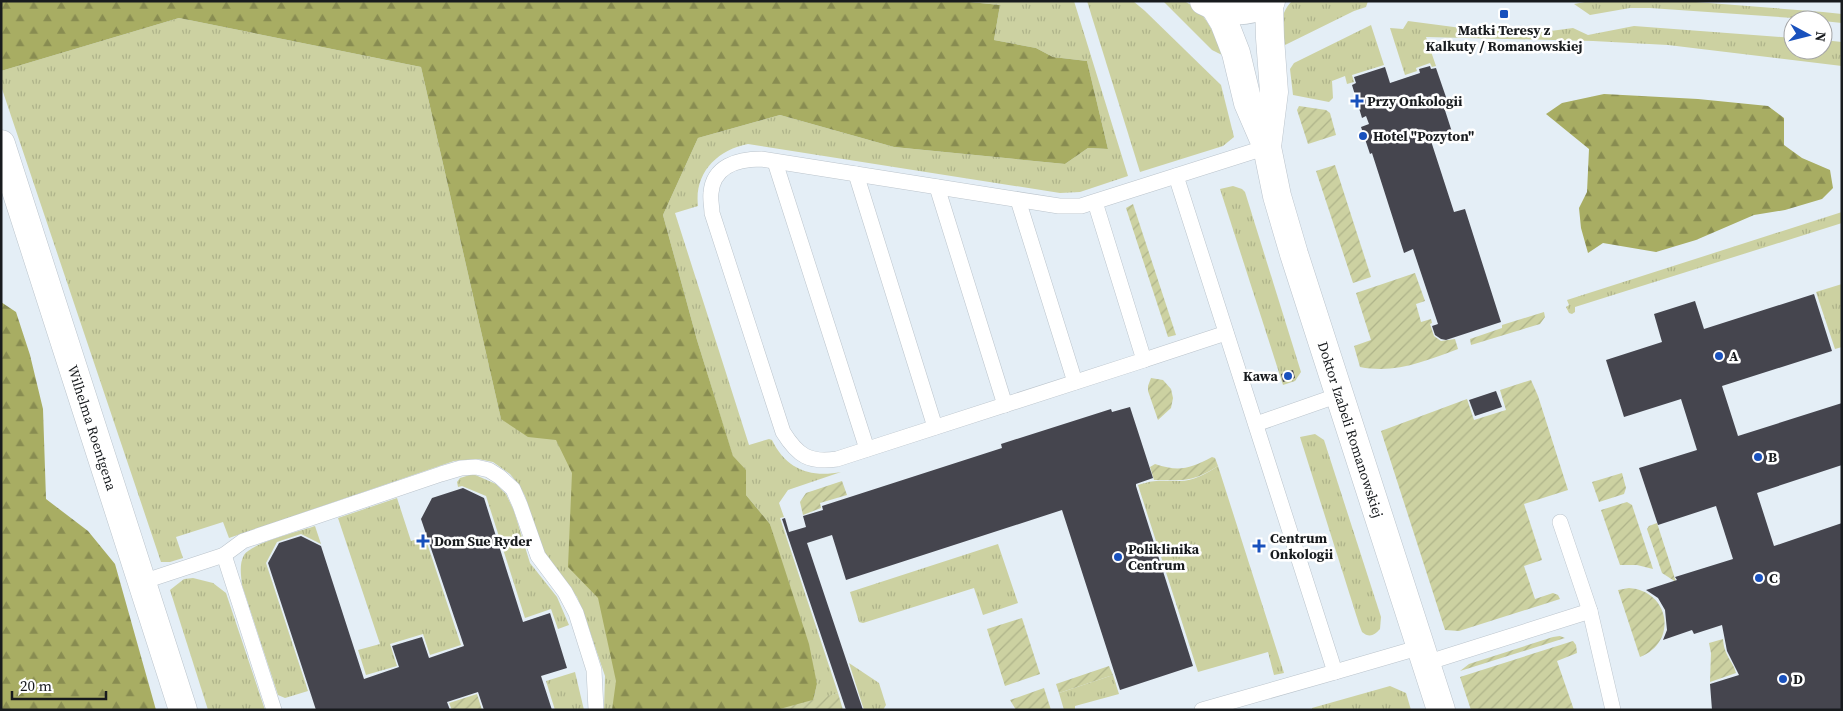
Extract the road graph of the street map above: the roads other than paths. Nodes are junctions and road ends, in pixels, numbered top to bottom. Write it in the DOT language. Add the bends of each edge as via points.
graph roads {
  1 [pos="1270,2"];
  2 [pos="1209,4"];
  3 [pos="1,144"];
  4 [pos="1267,146"];
  5 [pos="776,162"];
  6 [pos="856,174"];
  7 [pos="1176,176"];
  8 [pos="937,187"];
  9 [pos="1018,200"];
  10 [pos="1095,202"];
  11 [pos="1226,333"];
  12 [pos="1144,360"];
  13 [pos="1075,382"];
  14 [pos="1340,395"];
  15 [pos="1005,405"];
  16 [pos="1256,424"];
  17 [pos="935,427"];
  18 [pos="866,449"];
  19 [pos="1560,522"];
  20 [pos="224,555"];
  21 [pos="142,582"];
  22 [pos="1590,611"];
  23 [pos="1423,655"];
  24 [pos="1335,672"];
  25 [pos="183,710"];
  26 [pos="274,710"];
  27 [pos="596,710"];
  28 [pos="1202,710"];
  29 [pos="1441,710"];
  30 [pos="1613,710"];
  1 -- 2 [label="street" via="1237,11"];
  1 -- 4 [label="street, Doktor Izabeli Romanowskiej" via="1274,92"];
  2 -- 4 [label="street, Doktor Izabeli Romanowskiej" via="1224,22 1236,53 1248,104"];
  3 -- 21 [label="street, Wilhelma Roentgena"];
  4 -- 7 [label="lane"];
  4 -- 14 [label="street, Doktor Izabeli Romanowskiej" via="1280,204"];
  5 -- 6 [label="lane"];
  5 -- 18 [label="lane"];
  5 -- 18 [label="lane" via="743,159 727,165 715,177 711,192 712,213 783,432 793,448 808,458 822,461"];
  6 -- 8 [label="lane"];
  6 -- 17 [label="lane"];
  7 -- 10 [label="lane"];
  7 -- 11 [label="lane"];
  8 -- 9 [label="lane"];
  8 -- 15 [label="lane"];
  9 -- 10 [label="lane" via="1059,206"];
  9 -- 13 [label="lane"];
  10 -- 12 [label="lane"];
  11 -- 12 [label="lane"];
  11 -- 16 [label="lane"];
  12 -- 13 [label="lane"];
  13 -- 15 [label="lane"];
  14 -- 16 [label="lane"];
  14 -- 23 [label="street, Doktor Izabeli Romanowskiej"];
  15 -- 17 [label="lane"];
  16 -- 24 [label="lane"];
  17 -- 18 [label="lane"];
  19 -- 22 [label="lane"];
  20 -- 21 [label="lane"];
  20 -- 26 [label="lane"];
  20 -- 27 [label="lane" via="243,541 441,474 461,468 489,470 513,489 538,556 576,613 594,670"];
  21 -- 25 [label="street, Wilhelma Roentgena"];
  22 -- 23 [label="lane"];
  22 -- 30 [label="lane"];
  23 -- 24 [label="lane"];
  23 -- 29 [label="street, Doktor Izabeli Romanowskiej"];
  24 -- 28 [label="lane"];
}
